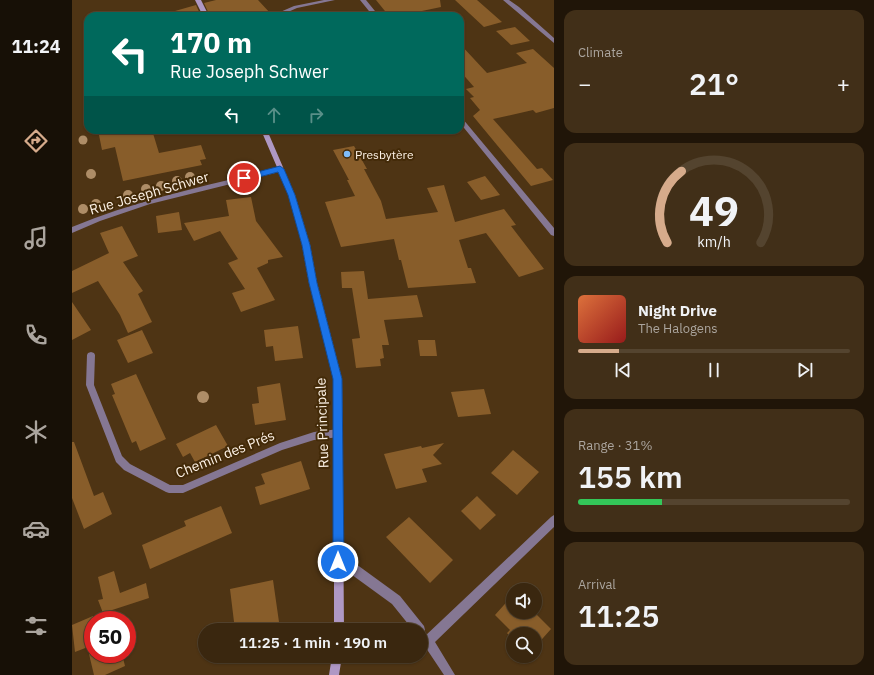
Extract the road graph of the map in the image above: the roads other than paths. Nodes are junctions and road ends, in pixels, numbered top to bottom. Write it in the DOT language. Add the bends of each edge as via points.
graph roads {
  1 [pos="198,0"];
  2 [pos="332,0"];
  3 [pos="363,0"];
  4 [pos="506,0"];
  5 [pos="204,12"];
  6 [pos="283,12"];
  7 [pos="373,12"];
  8 [pos="554,41"];
  9 [pos="464,124"];
  10 [pos="266,134"];
  11 [pos="280,169"];
  12 [pos="72,230"];
  13 [pos="554,233"];
  14 [pos="91,355"];
  15 [pos="339,433"];
  16 [pos="554,520"];
  17 [pos="338,562"];
  18 [pos="340,623"];
  19 [pos="414,623"];
  20 [pos="428,637"];
  21 [pos="428,644"];
  22 [pos="335,663"];
  23 [pos="334,675"];
  24 [pos="450,675"];
  1 -- 5 [label="main road"];
  2 -- 6 [label="street" via="296,6"];
  3 -- 7 [label="street"];
  4 -- 8 [label="street"];
  9 -- 13 [label="street"];
  10 -- 11 [label="main road, Rue Principale"];
  11 -- 12 [label="street, Rue Joseph Schwer" via="130,208"];
  11 -- 15 [label="main road, Rue Principale" via="292,195 306,245 313,283 338,379"];
  14 -- 15 [label="street, Chemin des Prés" via="90,385 119,459 127,467 169,489 183,489 280,447 314,436"];
  15 -- 17 [label="main road, Rue Principale"];
  16 -- 20 [label="street"];
  17 -- 18 [label="main road, Rue Principale"];
  17 -- 19 [label="street" via="352,568 396,600"];
  21 -- 24 [label="street"];
  22 -- 23 [label="main road"];
}
